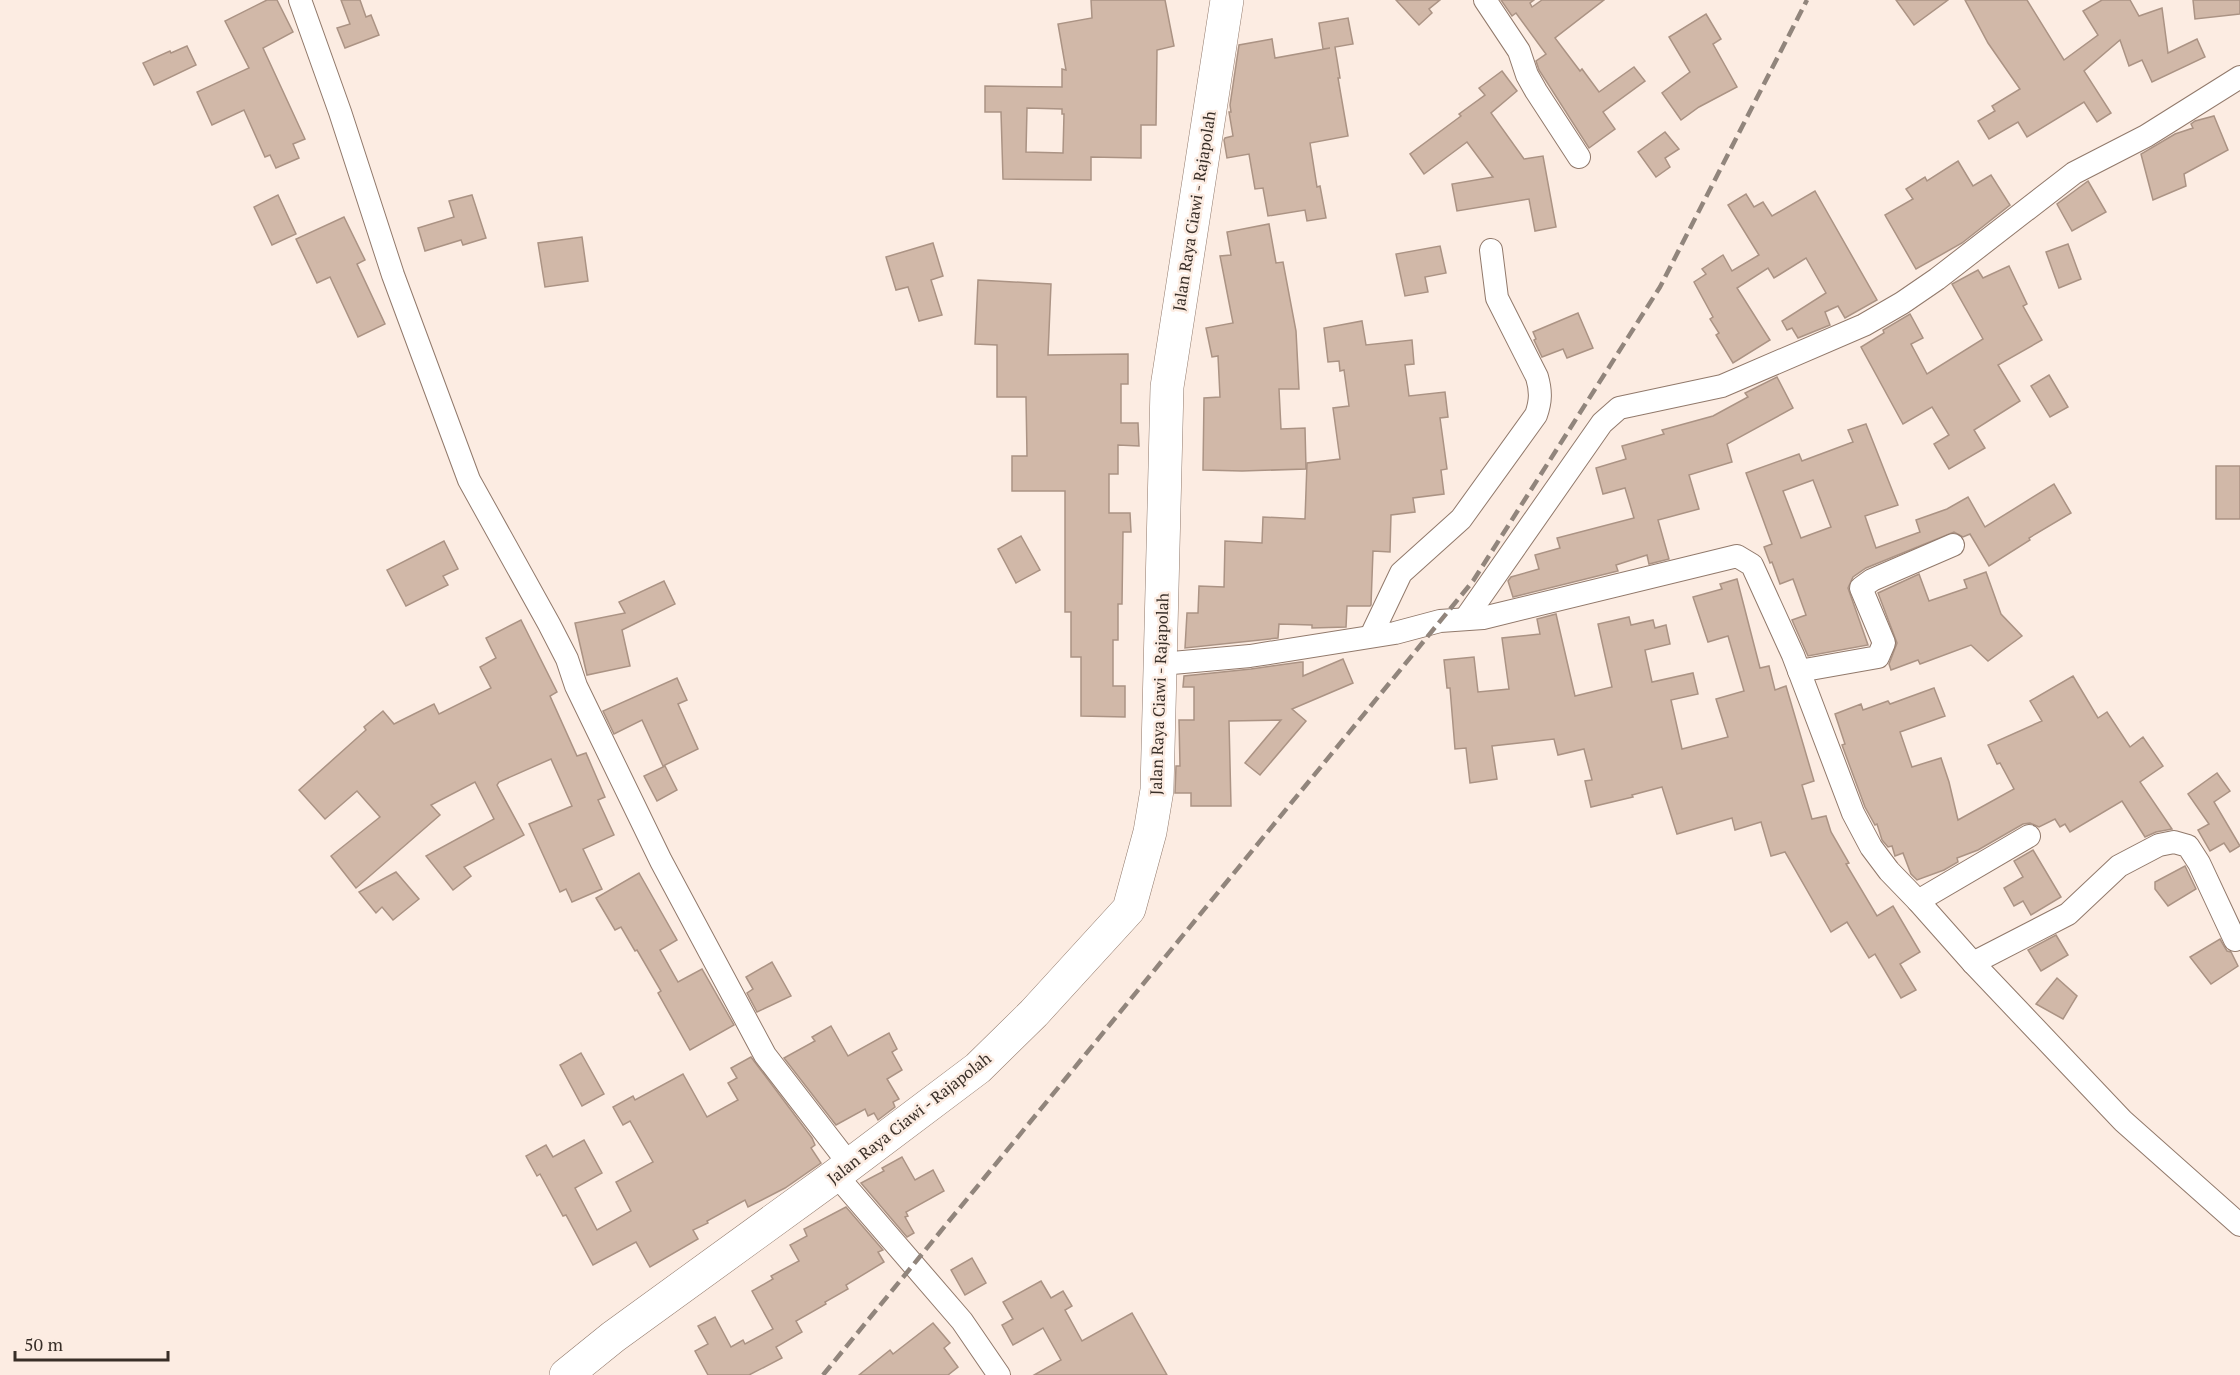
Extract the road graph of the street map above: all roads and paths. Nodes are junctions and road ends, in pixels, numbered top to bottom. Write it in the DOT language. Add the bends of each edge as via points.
graph roads {
  1 [pos="300,0"];
  2 [pos="1227,0"];
  3 [pos="1485,0"];
  4 [pos="2240,77"];
  5 [pos="1579,157"];
  6 [pos="1491,250"];
  7 [pos="1953,545"];
  8 [pos="1465,620"];
  9 [pos="1371,636"];
  10 [pos="1161,664"];
  11 [pos="1799,671"];
  12 [pos="2029,836"];
  13 [pos="1918,901"];
  14 [pos="2235,940"];
  15 [pos="1973,963"];
  16 [pos="843,1170"];
  17 [pos="2240,1225"];
  18 [pos="566,1375"];
  19 [pos="999,1375"];
  1 -- 16 [label="street" via="393,275 469,480 549,624 661,861 765,1055"];
  2 -- 10 [label="highway, Jalan Raya Ciawi - Rajapolah" via="1167,387"];
  3 -- 5 [label="street"];
  4 -- 8 [label="street" via="2146,136 2074,173 1937,279 1864,325 1722,386 1619,408 1602,423"];
  6 -- 9 [label="street" via="1497,298 1537,377 1539,406 1461,519 1401,573"];
  7 -- 11 [label="street" via="1861,588 1884,643 1878,657"];
  8 -- 9 [label="street" via="1440,621"];
  8 -- 11 [label="street" via="1737,556 1752,565"];
  9 -- 10 [label="street" via="1250,656"];
  10 -- 16 [label="highway, Jalan Raya Ciawi - Rajapolah" via="1157,790 1129,909 978,1068"];
  11 -- 13 [label="street" via="1853,813 1871,847"];
  12 -- 13 [label="street"];
  13 -- 15 [label="street"];
  14 -- 15 [label="street" via="2199,863 2188,846 2174,842 2159,845 2119,866 2068,914"];
  15 -- 17 [label="street" via="2123,1121"];
  16 -- 18 [label="highway, Jalan Raya Ciawi - Rajapolah"];
  16 -- 19 [label="street" via="962,1321"];
}
